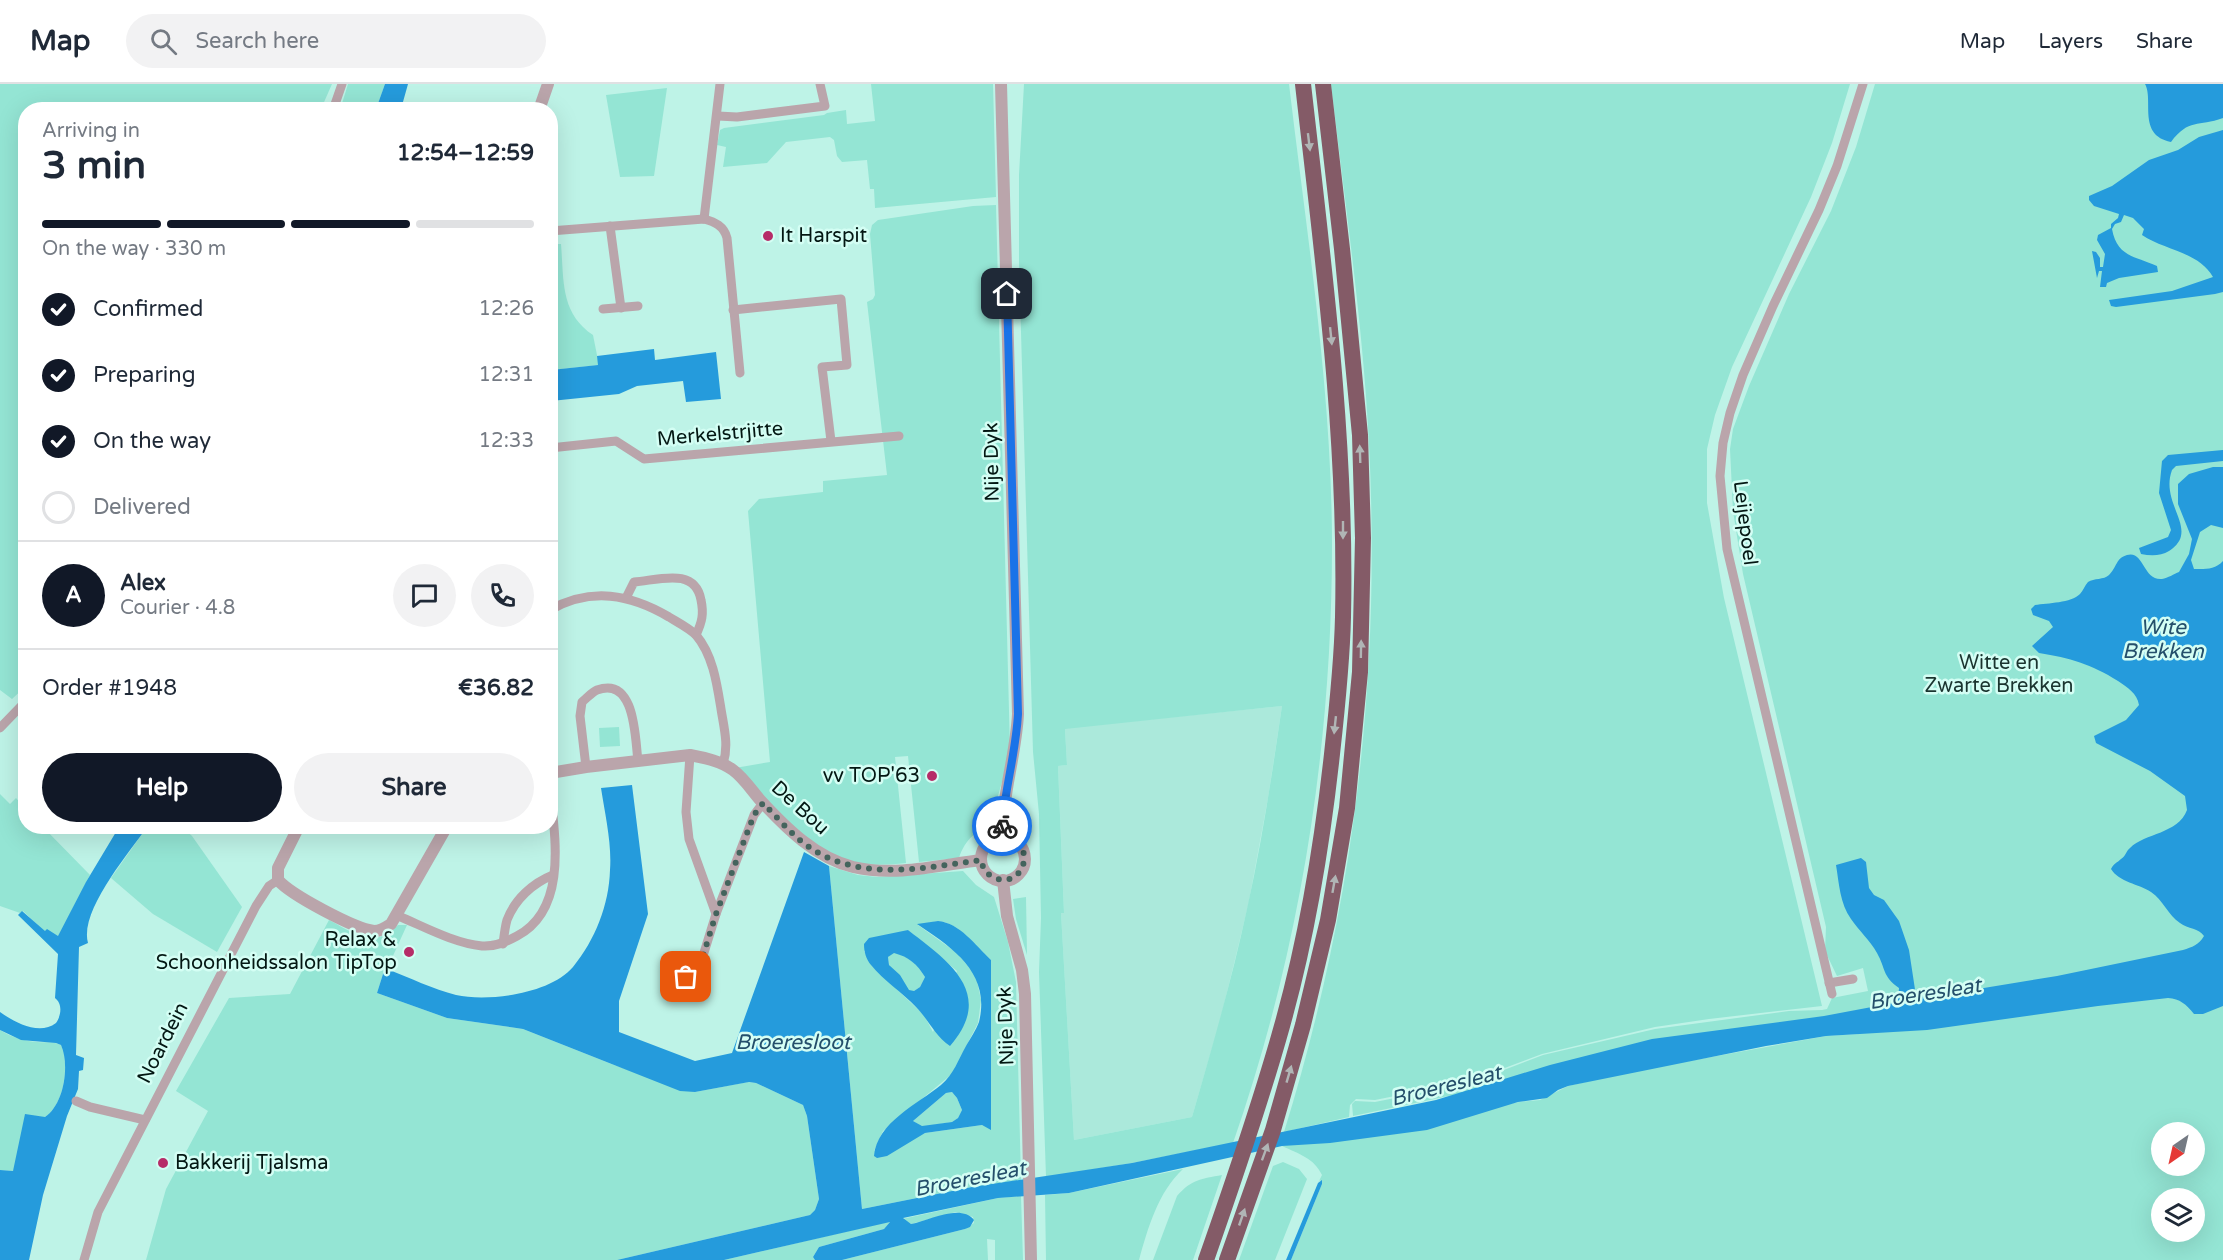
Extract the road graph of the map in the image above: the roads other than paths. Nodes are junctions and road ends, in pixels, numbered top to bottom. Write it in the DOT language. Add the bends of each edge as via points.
graph roads {
  1 [pos="342,84"];
  2 [pos="549,84"];
  3 [pos="720,84"];
  4 [pos="820,84"];
  5 [pos="1001,84"];
  6 [pos="1303,84"];
  7 [pos="1323,84"];
  8 [pos="1863,84"];
  9 [pos="336,102"];
  10 [pos="542,102"];
  11 [pos="718,116"];
  12 [pos="704,219"];
  13 [pos="610,226"];
  14 [pos="558,230"];
  15 [pos="638,306"];
  16 [pos="621,308"];
  17 [pos="603,309"];
  18 [pos="733,310"];
  19 [pos="740,373"];
  20 [pos="898,436"];
  21 [pos="831,441"];
  22 [pos="558,447"];
  23 [pos="626,598"];
  24 [pos="558,606"];
  25 [pos="696,635"];
  26 [pos="18,710"];
  27 [pos="0,729"];
  28 [pos="690,755"];
  29 [pos="638,761"];
  30 [pos="723,764"];
  31 [pos="585,767"];
  32 [pos="558,772"];
  33 [pos="763,803"];
  34 [pos="295,834"];
  35 [pos="442,834"];
  36 [pos="554,834"];
  37 [pos="1002,837"];
  38 [pos="981,860"];
  39 [pos="553,875"];
  40 [pos="278,880"];
  41 [pos="1003,880"];
  42 [pos="716,914"];
  43 [pos="396,915"];
  44 [pos="503,944"];
  45 [pos="698,972"];
  46 [pos="1853,979"];
  47 [pos="1829,983"];
  48 [pos="1832,994"];
  49 [pos="76,1101"];
  50 [pos="145,1120"];
  51 [pos="84,1260"];
  52 [pos="1032,1260"];
  53 [pos="1206,1260"];
  54 [pos="1227,1260"];
  1 -- 9 [label="street"];
  2 -- 10 [label="street"];
  3 -- 11 [label="street"];
  4 -- 11 [label="street" via="825,106"];
  5 -- 37 [label="street, Nije Dyk" via="1018,714"];
  6 -- 53 [label="highway, one-way" via="1336,388 1343,618 1338,699 1315,874 1283,1024"];
  54 -- 7 [label="highway, one-way" via="1273,1130 1328,920 1347,808 1360,672 1360,435"];
  8 -- 47 [label="street, Leijepoel" via="1838,166 1743,375 1723,443 1720,476 1727,549"];
  11 -- 12 [label="street"];
  12 -- 13 [label="street"];
  12 -- 18 [label="street" via="717,223 726,232"];
  13 -- 14 [label="street"];
  13 -- 16 [label="street"];
  15 -- 16 [label="street"];
  16 -- 17 [label="street"];
  18 -- 19 [label="street"];
  18 -- 21 [label="street" via="841,299 847,365 822,368"];
  20 -- 21 [label="street, Merkelstrjitte"];
  21 -- 22 [label="street, Merkelstrjitte" via="644,459 616,441"];
  23 -- 24 [label="street" via="582,598"];
  23 -- 25 [label="street" via="649,605"];
  23 -- 25 [label="street" via="634,582 683,578 692,581 699,589 703,609 703,622"];
  25 -- 30 [label="street" via="715,674 727,742"];
  26 -- 27 [label="street"];
  28 -- 29 [label="street, De Bou"];
  28 -- 30 [label="street, De Bou"];
  28 -- 42 [label="street" via="686,812 689,839"];
  29 -- 31 [label="street, De Bou"];
  29 -- 31 [label="street" via="632,711 624,696 612,688 597,690 582,702"];
  30 -- 33 [label="street, De Bou" via="735,771"];
  31 -- 32 [label="street, De Bou"];
  33 -- 38 [label="street, De Bou" via="807,845 853,867 878,871"];
  33 -- 42 [label="street" via="754,815"];
  34 -- 40 [label="street, Noardein" via="278,868"];
  35 -- 43 [label="street"];
  36 -- 39 [label="street"];
  37 -- 38 [label="street" via="986,845"];
  37 -- 41 [label="street" via="1017,842 1025,858 1018,874"];
  38 -- 41 [label="street" via="988,874"];
  39 -- 44 [label="street" via="527,890 507,920"];
  39 -- 44 [label="street" via="540,917 528,930"];
  40 -- 43 [label="street" via="299,897 372,931 391,924"];
  40 -- 50 [label="street, Noardein" via="256,906"];
  41 -- 52 [label="street, Nije Dyk" via="1007,916 1024,983"];
  42 -- 45 [label="street"];
  43 -- 44 [label="street" via="447,937 483,946"];
  46 -- 47 [label="street"];
  47 -- 48 [label="street, Leijepoel"];
  49 -- 50 [label="street"];
  50 -- 51 [label="street, Noardein" via="98,1212"];
}
